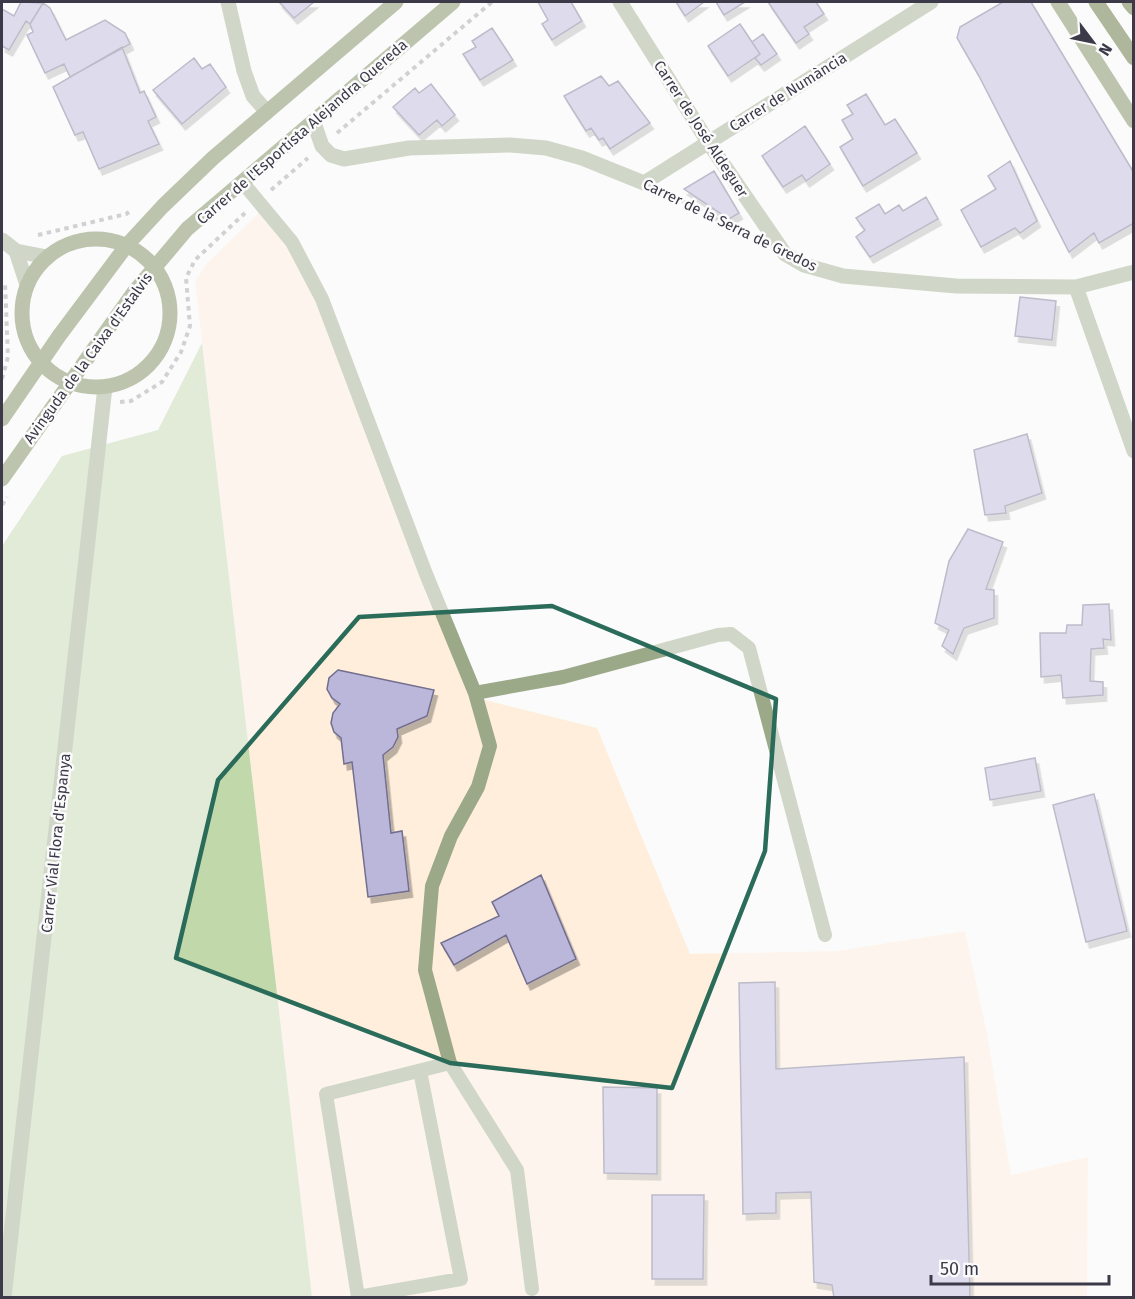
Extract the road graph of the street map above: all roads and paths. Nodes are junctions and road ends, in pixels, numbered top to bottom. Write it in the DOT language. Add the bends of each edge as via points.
graph roads {
  1 [pos="228,2"];
  2 [pos="396,2"];
  3 [pos="453,2"];
  4 [pos="620,2"];
  5 [pos="931,2"];
  6 [pos="1058,2"];
  7 [pos="1096,2"];
  8 [pos="1129,2"];
  9 [pos="1134,8"];
  10 [pos="1134,58"];
  11 [pos="267,112"];
  12 [pos="1134,121"];
  13 [pos="314,123"];
  14 [pos="708,142"];
  15 [pos="243,183"];
  16 [pos="644,183"];
  17 [pos="134,207"];
  18 [pos="35,236"];
  19 [pos="754,238"];
  20 [pos="2,240"];
  21 [pos="127,245"];
  22 [pos="16,251"];
  23 [pos="785,254"];
  24 [pos="47,257"];
  25 [pos="155,267"];
  26 [pos="1134,272"];
  27 [pos="4,280"];
  28 [pos="27,285"];
  29 [pos="1076,287"];
  30 [pos="40,363"];
  31 [pos="2,379"];
  32 [pos="69,383"];
  33 [pos="105,387"];
  34 [pos="2,419"];
  35 [pos="1134,452"];
  36 [pos="2,479"];
  37 [pos="475,693"];
  38 [pos="825,935"];
  39 [pos="450,1063"];
  40 [pos="420,1071"];
  41 [pos="532,1288"];
  42 [pos="4,1298"];
  1 -- 11 [label="street" via="244,71 253,96"];
  2 -- 11 [label="main road"];
  3 -- 13 [label="main road, Carrer de l'Esportista Alejandra Quereda"];
  4 -- 14 [label="street, Carrer de José Aldeguer"];
  5 -- 14 [label="street, Carrer de Numància"];
  6 -- 12 [label="main road"];
  7 -- 10 [label="main road"];
  8 -- 9 [label="main road"];
  11 -- 21 [label="main road" via="213,158"];
  13 -- 15 [label="main road, Carrer de l'Esportista Alejandra Quereda"];
  13 -- 16 [label="street, Carrer de la Serra de Gredos" via="322,146 331,155 344,159 409,148 510,145 546,148 582,158"];
  14 -- 16 [label="street, Carrer de Numància"];
  14 -- 23 [label="street, Carrer de José Aldeguer"];
  15 -- 25 [label="main road, Carrer de l'Esportista Alejandra Quereda" via="187,230"];
  15 -- 37 [label="lane" via="292,242 322,299"];
  16 -- 19 [label="path, Carrer de la Serra de Gredos" via="661,188"];
  17 -- 18 [label="path" via="126,214"];
  20 -- 22 [label="street"];
  21 -- 24 [label="main road" via="94,238 69,244"];
  21 -- 25 [label="main road"];
  21 -- 30 [label="main road"];
  22 -- 24 [label="street"];
  22 -- 28 [label="street"];
  23 -- 29 [label="street, Carrer de la Serra de Gredos" via="843,276 956,286"];
  24 -- 28 [label="main road"];
  25 -- 32 [label="main road, Avinguda de la Caixa d'Estalvis"];
  25 -- 33 [label="main road" via="166,286 171,308 169,331 161,352 146,369 127,381"];
  26 -- 29 [label="street, Carrer de la Serra de Gredos"];
  27 -- 31 [label="path" via="8,357"];
  28 -- 30 [label="main road" via="22,312 24,329"];
  29 -- 35 [label="street"];
  30 -- 32 [label="main road"];
  30 -- 34 [label="main road"];
  32 -- 33 [label="main road"];
  32 -- 36 [label="main road, Avinguda de la Caixa d'Estalvis"];
  33 -- 42 [label="street, Carrer Vial Flora d'Espanya"];
  37 -- 38 [label="lane" via="563,676 731,634 749,648"];
  37 -- 39 [label="lane" via="490,746 478,787 451,836 432,886 425,970"];
  39 -- 40 [label="lane"];
  39 -- 41 [label="lane" via="517,1170"];
  40 -- 40 [label="lane" via="326,1094 358,1297 461,1279"];
}
